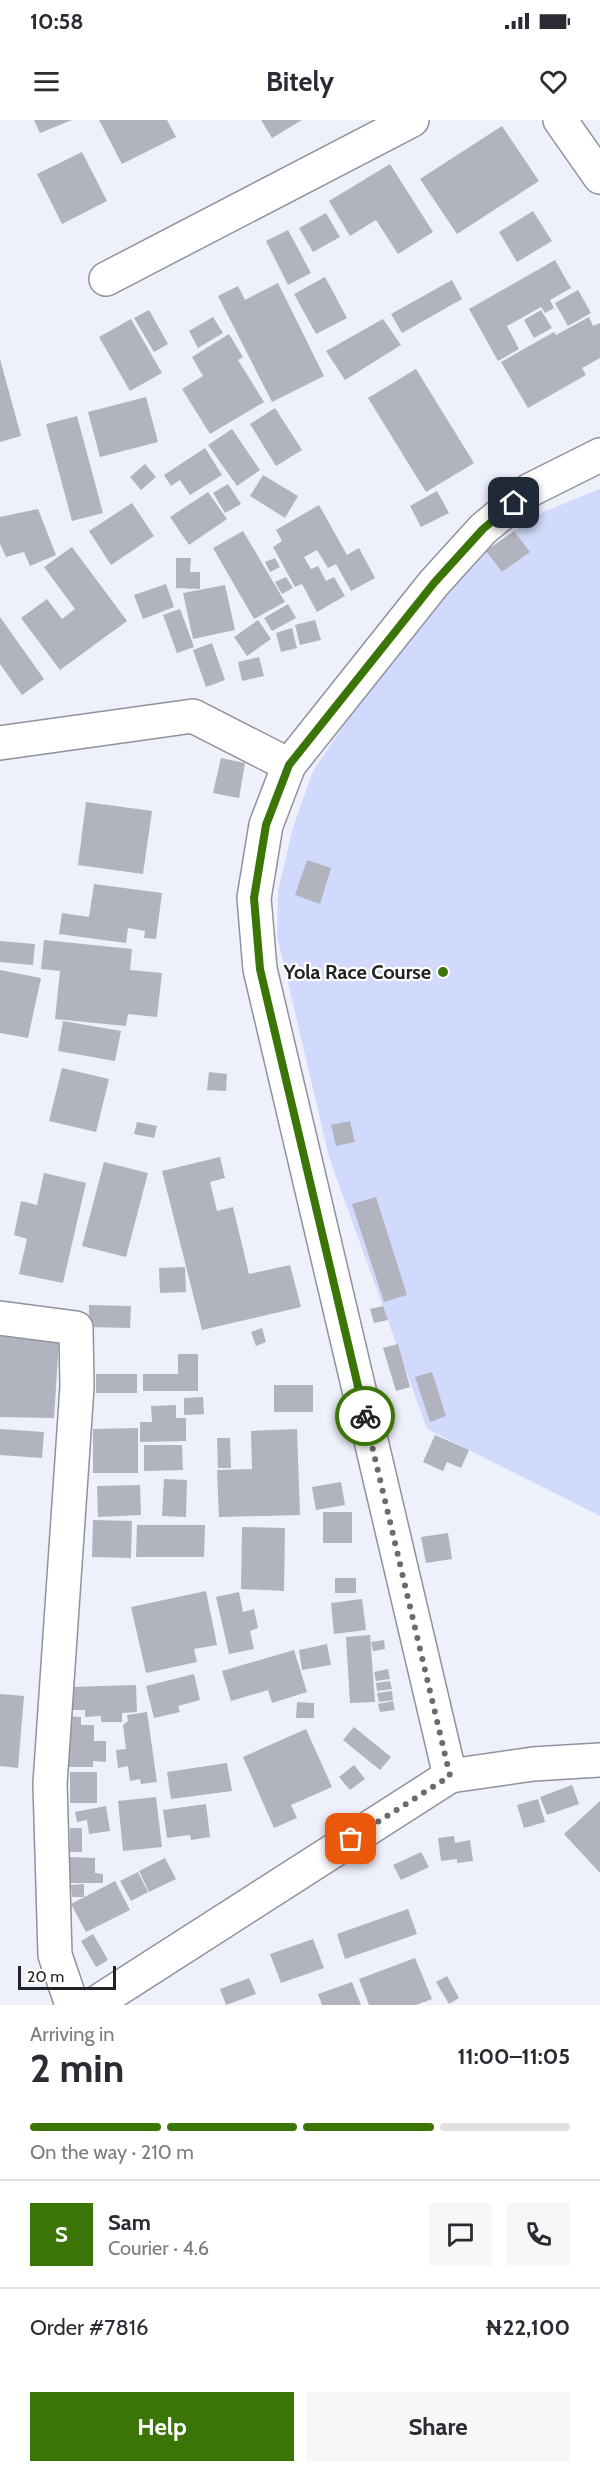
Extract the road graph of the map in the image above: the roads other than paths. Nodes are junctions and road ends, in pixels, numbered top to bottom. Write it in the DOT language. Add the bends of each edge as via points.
graph roads {
  1 [pos="412,120"];
  2 [pos="560,120"];
  3 [pos="600,177"];
  4 [pos="106,279"];
  5 [pos="600,455"];
  6 [pos="0,743"];
  7 [pos="289,765"];
  8 [pos="0,1318"];
  9 [pos="600,1760"];
  10 [pos="450,1776"];
  11 [pos="72,2005"];
  12 [pos="93,2005"];
  1 -- 4 [label="street"];
  2 -- 3 [label="street"];
  5 -- 7 [label="street" via="530,490 483,529 434,583"];
  6 -- 7 [label="street" via="193,716"];
  7 -- 10 [label="street" via="266,825 254,898 260,969"];
  8 -- 11 [label="street" via="76,1328 76,1387 50,1784 55,1955"];
  9 -- 10 [label="street" via="533,1764"];
  10 -- 12 [label="street"];
}
